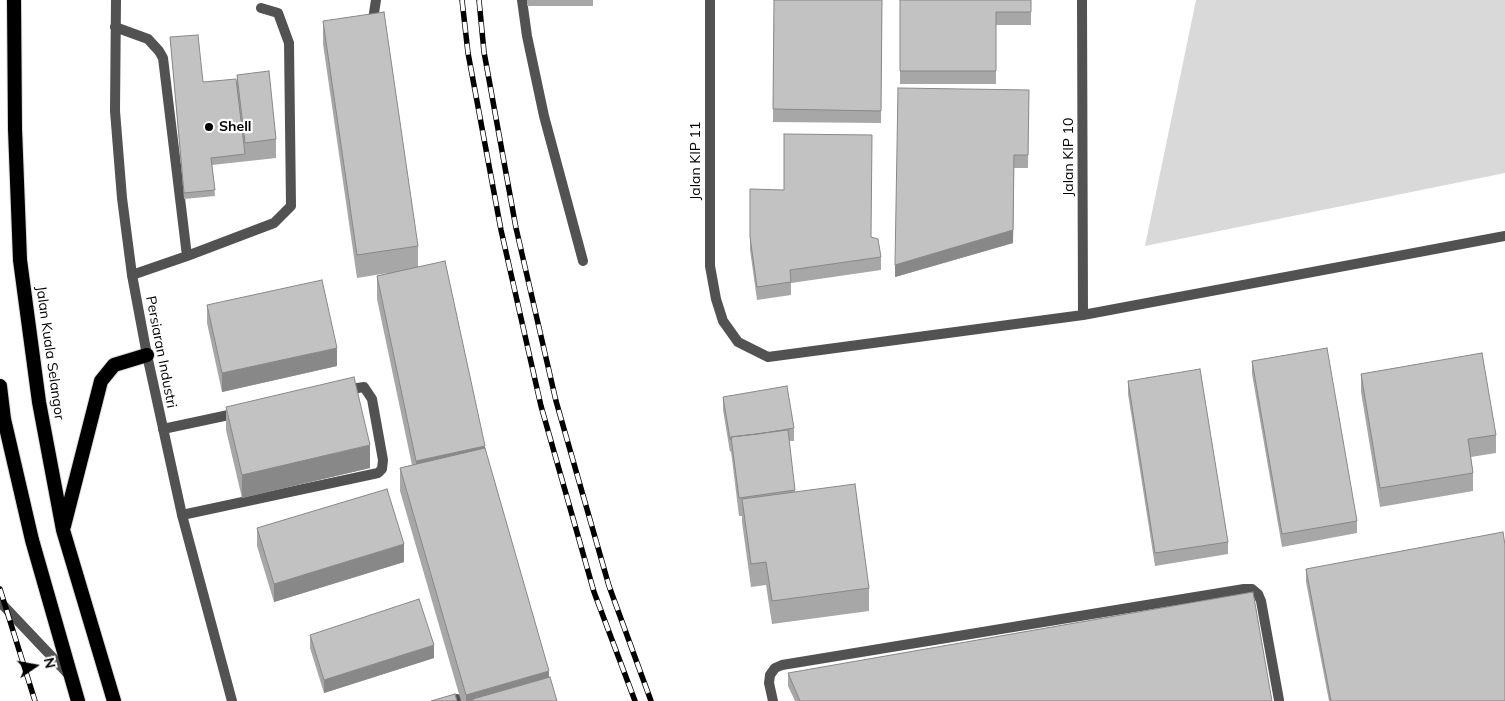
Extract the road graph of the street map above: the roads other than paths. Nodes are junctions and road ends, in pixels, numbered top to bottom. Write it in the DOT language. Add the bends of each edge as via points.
graph roads {
  1 [pos="14,0"];
  2 [pos="116,0"];
  3 [pos="376,0"];
  4 [pos="522,0"];
  5 [pos="710,0"];
  6 [pos="1082,0"];
  7 [pos="261,8"];
  8 [pos="372,26"];
  9 [pos="115,27"];
  10 [pos="1505,236"];
  11 [pos="187,256"];
  12 [pos="583,260"];
  13 [pos="132,275"];
  14 [pos="1083,315"];
  15 [pos="147,356"];
  16 [pos="0,386"];
  17 [pos="339,391"];
  18 [pos="251,410"];
  19 [pos="163,430"];
  20 [pos="182,515"];
  21 [pos="63,530"];
  22 [pos="0,602"];
  23 [pos="72,678"];
  24 [pos="1279,700"];
  25 [pos="78,701"];
  26 [pos="114,701"];
  27 [pos="232,701"];
  28 [pos="449,701"];
  29 [pos="458,701"];
  30 [pos="772,701"];
  1 -- 21 [label="highway, Jalan Kuala Selangor" via="20,260 39,402"];
  2 -- 9 [label="street, Persiaran Industri"];
  3 -- 8 [label="street"];
  4 -- 12 [label="street" via="544,116"];
  5 -- 14 [label="street, Jalan KIP 11" via="710,266 723,321 738,342 768,357"];
  6 -- 14 [label="street, Jalan KIP 10"];
  7 -- 11 [label="street" via="278,13 289,43 291,206 274,223"];
  9 -- 11 [label="street" via="148,39 163,58"];
  9 -- 13 [label="street, Persiaran Industri" via="115,111"];
  10 -- 14 [label="street"];
  11 -- 13 [label="street"];
  13 -- 15 [label="street, Persiaran Industri"];
  15 -- 19 [label="street, Persiaran Industri"];
  15 -- 21 [label="highway" via="114,366 101,381"];
  16 -- 23 [label="highway" via="4,419 32,540"];
  17 -- 20 [label="street" via="364,387 372,399 383,460 378,473"];
  18 -- 19 [label="street"];
  19 -- 20 [label="street, Persiaran Industri"];
  20 -- 27 [label="street, Persiaran Industri"];
  21 -- 26 [label="highway, Jalan Kuala Selangor"];
  22 -- 23 [label="street"];
  23 -- 25 [label="highway"];
  24 -- 30 [label="street" via="1261,601 1252,589 1244,589 782,665 774,668 770,675"];
  28 -- 29 [label="street"];
}
